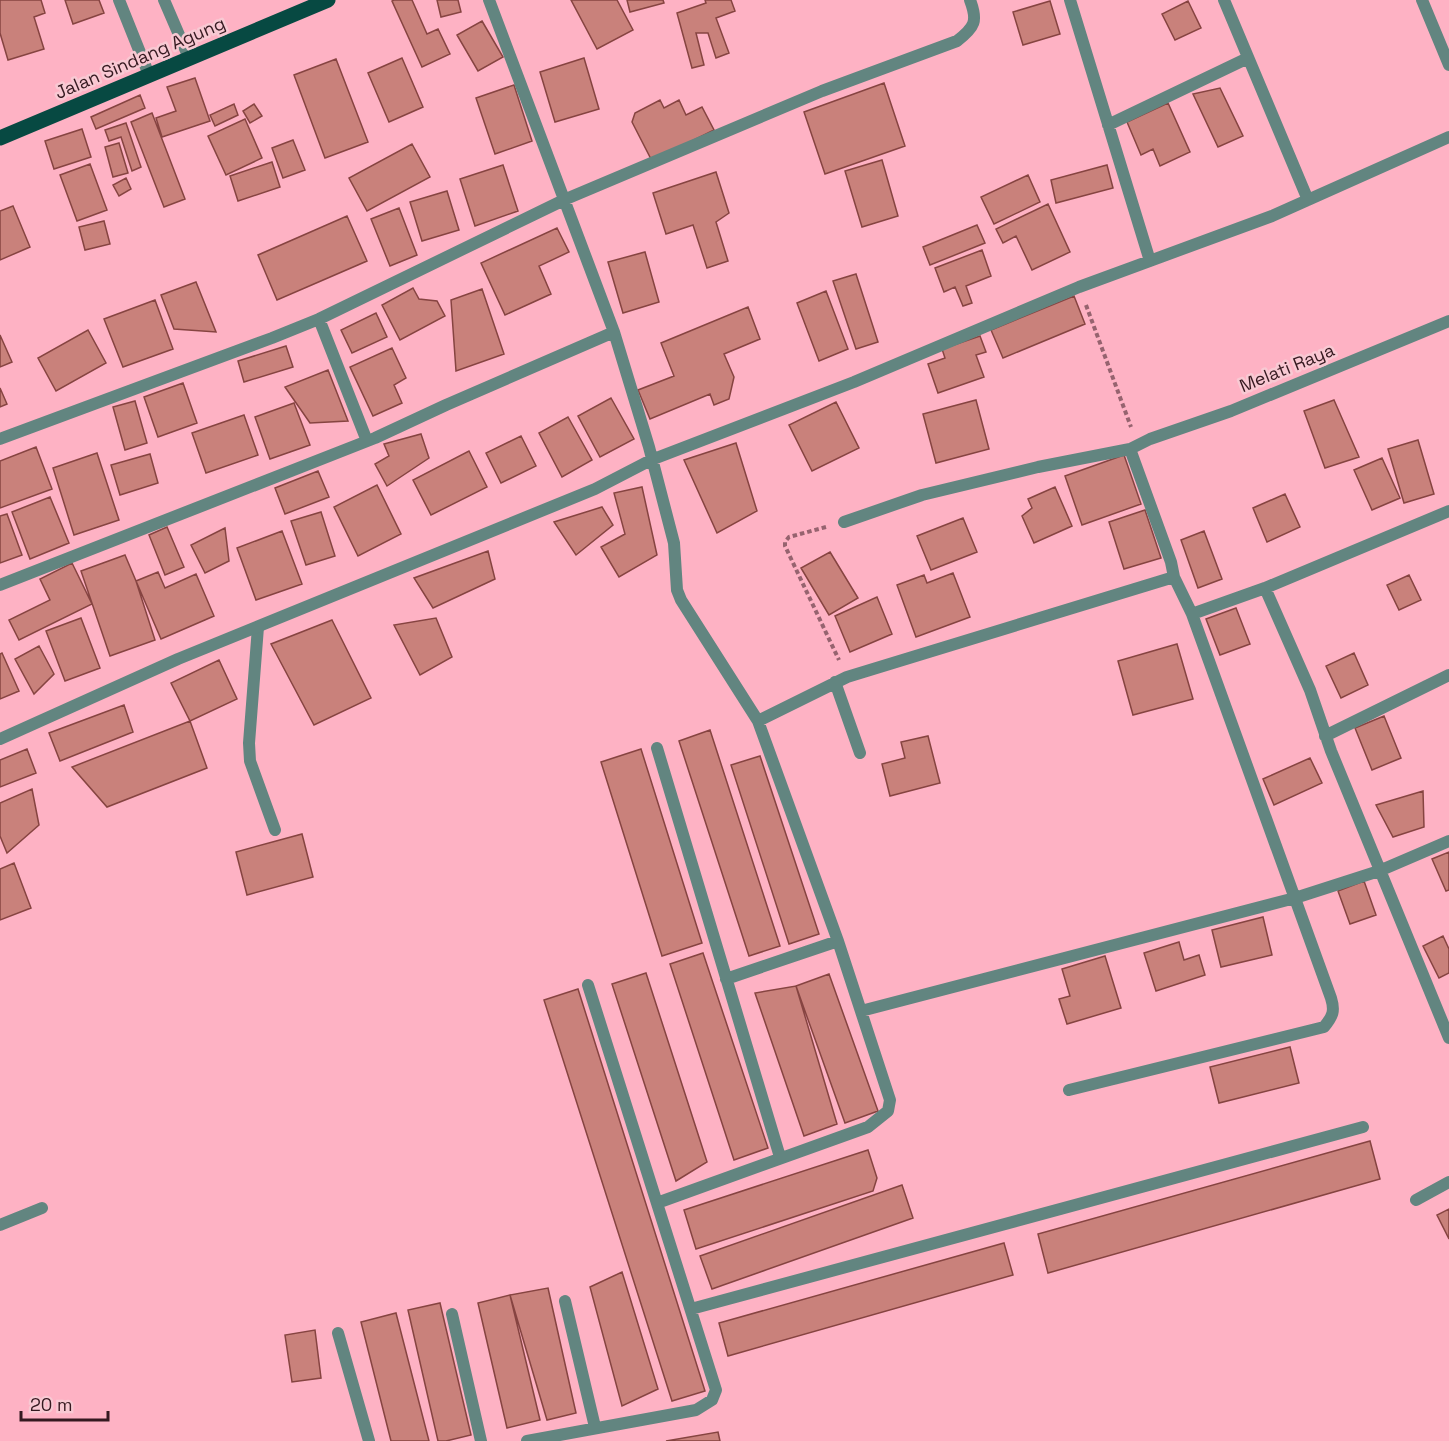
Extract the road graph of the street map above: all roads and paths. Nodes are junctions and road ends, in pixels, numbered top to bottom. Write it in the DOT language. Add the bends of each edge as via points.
graph roads {
  1 [pos="119,0"];
  2 [pos="164,0"];
  3 [pos="328,0"];
  4 [pos="489,0"];
  5 [pos="970,0"];
  6 [pos="1070,0"];
  7 [pos="1224,0"];
  8 [pos="1422,0"];
  9 [pos="189,58"];
  10 [pos="1248,58"];
  11 [pos="1449,65"];
  12 [pos="149,75"];
  13 [pos="1108,125"];
  14 [pos="1449,137"];
  15 [pos="0,138"];
  16 [pos="566,199"];
  17 [pos="1308,200"];
  18 [pos="1150,261"];
  19 [pos="1079,287"];
  20 [pos="319,319"];
  21 [pos="1449,321"];
  22 [pos="614,332"];
  23 [pos="0,439"];
  24 [pos="367,441"];
  25 [pos="1134,447"];
  26 [pos="651,460"];
  27 [pos="1449,512"];
  28 [pos="844,522"];
  29 [pos="1174,577"];
  30 [pos="0,585"];
  31 [pos="1265,588"];
  32 [pos="1192,614"];
  33 [pos="258,627"];
  34 [pos="1449,675"];
  35 [pos="841,680"];
  36 [pos="758,721"];
  37 [pos="1325,736"];
  38 [pos="0,739"];
  39 [pos="657,748"];
  40 [pos="861,753"];
  41 [pos="275,830"];
  42 [pos="1449,841"];
  43 [pos="1379,871"];
  44 [pos="1295,898"];
  45 [pos="838,941"];
  46 [pos="726,979"];
  47 [pos="588,985"];
  48 [pos="861,1011"];
  49 [pos="1445,1015"];
  50 [pos="1449,1038"];
  51 [pos="1070,1090"];
  52 [pos="1363,1127"];
  53 [pos="780,1157"];
  54 [pos="1449,1182"];
  55 [pos="1416,1200"];
  56 [pos="657,1203"];
  57 [pos="42,1208"];
  58 [pos="0,1225"];
  59 [pos="565,1301"];
  60 [pos="691,1309"];
  61 [pos="452,1314"];
  62 [pos="338,1333"];
  63 [pos="595,1427"];
  64 [pos="369,1441"];
  65 [pos="482,1441"];
  66 [pos="527,1441"];
  1 -- 12 [label="street"];
  2 -- 9 [label="street"];
  3 -- 9 [label="main road, Jalan Sindang Agung"];
  4 -- 16 [label="street"];
  5 -- 16 [label="street" via="974,23 957,41 822,91"];
  6 -- 13 [label="street"];
  7 -- 10 [label="street"];
  8 -- 11 [label="street"];
  9 -- 12 [label="main road, Jalan Sindang Agung"];
  10 -- 13 [label="street"];
  10 -- 17 [label="street"];
  12 -- 15 [label="main road, Jalan Sindang Agung"];
  13 -- 18 [label="street"];
  14 -- 17 [label="street"];
  16 -- 20 [label="street"];
  16 -- 22 [label="street"];
  17 -- 18 [label="street"];
  18 -- 19 [label="street"];
  19 -- 25 [label="path"];
  19 -- 26 [label="street" via="854,382"];
  20 -- 23 [label="street"];
  20 -- 24 [label="street"];
  21 -- 25 [label="street, Melati Raya"];
  22 -- 24 [label="street"];
  22 -- 26 [label="street"];
  24 -- 30 [label="street"];
  25 -- 28 [label="street, Melati Raya" via="922,495"];
  25 -- 29 [label="street"];
  26 -- 33 [label="street" via="595,489"];
  26 -- 36 [label="street" via="674,543 681,600"];
  27 -- 31 [label="street"];
  28 -- 35 [label="path" via="789,537 785,542"];
  29 -- 32 [label="street"];
  29 -- 35 [label="street"];
  31 -- 32 [label="street"];
  31 -- 37 [label="street" via="1310,690"];
  32 -- 44 [label="street"];
  33 -- 38 [label="street"];
  33 -- 41 [label="street" via="250,761"];
  34 -- 37 [label="street"];
  35 -- 36 [label="street"];
  35 -- 40 [label="street"];
  36 -- 45 [label="street"];
  37 -- 43 [label="street"];
  39 -- 46 [label="street"];
  42 -- 43 [label="street"];
  43 -- 44 [label="street"];
  43 -- 49 [label="street"];
  44 -- 48 [label="street"];
  44 -- 51 [label="street" via="1334,1008 1324,1027"];
  45 -- 46 [label="street"];
  45 -- 48 [label="street"];
  46 -- 53 [label="street"];
  47 -- 56 [label="street"];
  48 -- 53 [label="street" via="890,1100 888,1111 868,1127"];
  49 -- 50 [label="street"];
  52 -- 60 [label="street"];
  53 -- 56 [label="street"];
  54 -- 55 [label="street"];
  56 -- 60 [label="street"];
  57 -- 58 [label="street"];
  59 -- 63 [label="street"];
  60 -- 63 [label="street" via="716,1390 711,1400 696,1410"];
  61 -- 65 [label="street"];
  62 -- 64 [label="street"];
  63 -- 66 [label="street"];
}
